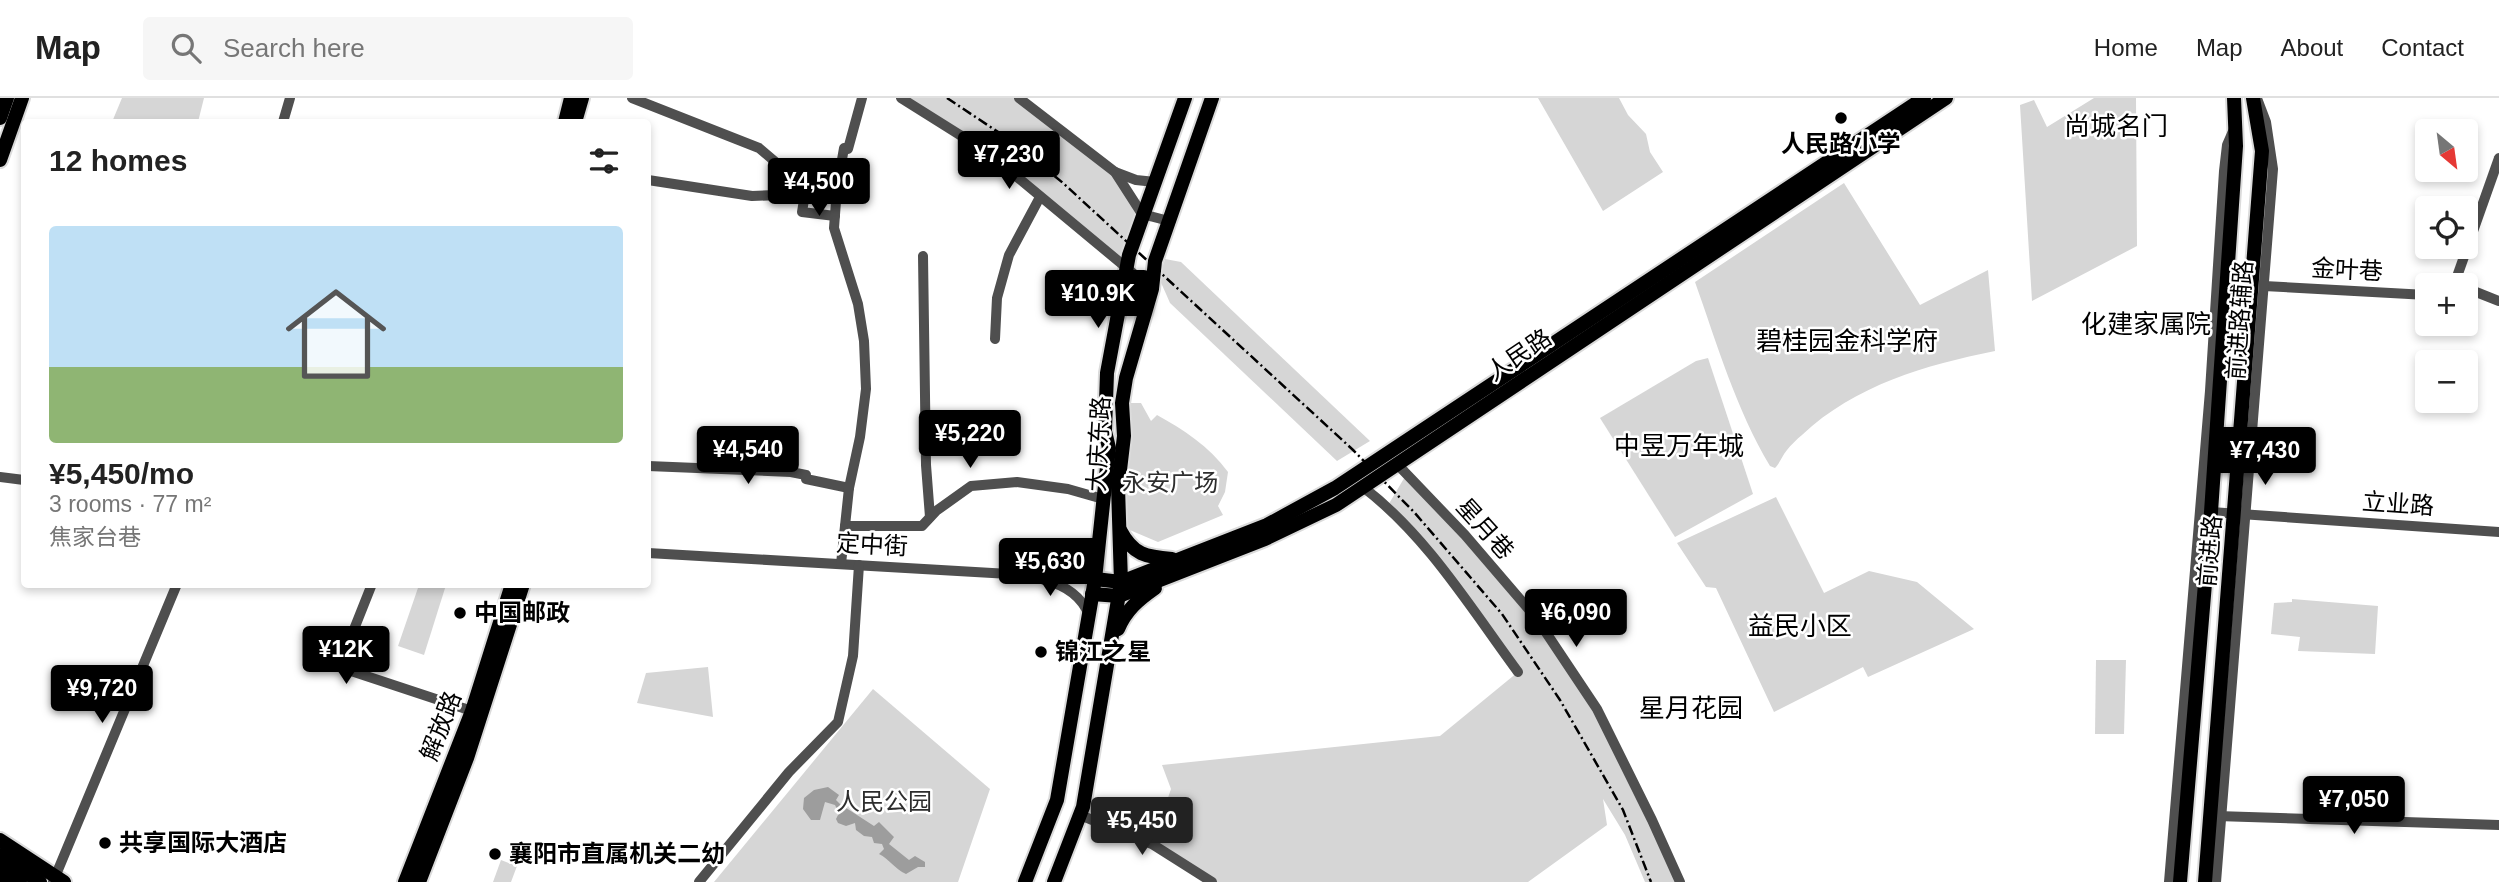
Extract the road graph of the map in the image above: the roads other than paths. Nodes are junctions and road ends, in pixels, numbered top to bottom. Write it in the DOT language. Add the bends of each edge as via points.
graph roads {
  1 [pos="7,98"];
  2 [pos="22,98"];
  3 [pos="290,98"];
  4 [pos="571,98"];
  5 [pos="582,98"];
  6 [pos="632,98"];
  7 [pos="862,98"];
  8 [pos="901,98"];
  9 [pos="1019,98"];
  10 [pos="1185,98"];
  11 [pos="1212,98"];
  12 [pos="1924,98"];
  13 [pos="1946,98"];
  14 [pos="2234,98"];
  15 [pos="2255,98"];
  16 [pos="0,118"];
  17 [pos="284,119"];
  18 [pos="566,119"];
  19 [pos="576,119"];
  20 [pos="2235,127"];
  21 [pos="2499,158"];
  22 [pos="0,160"];
  23 [pos="1115,172"];
  24 [pos="651,180"];
  25 [pos="1155,182"];
  26 [pos="805,194"];
  27 [pos="1040,197"];
  28 [pos="1142,214"];
  29 [pos="835,216"];
  30 [pos="1169,221"];
  31 [pos="923,256"];
  32 [pos="1127,269"];
  33 [pos="2460,273"];
  34 [pos="2264,286"];
  35 [pos="1152,289"];
  36 [pos="2478,293"];
  37 [pos="2415,294"];
  38 [pos="2499,301"];
  39 [pos="995,339"];
  40 [pos="1397,464"];
  41 [pos="651,466"];
  42 [pos="0,477"];
  43 [pos="21,480"];
  44 [pos="1363,487"];
  45 [pos="849,488"];
  46 [pos="1103,499"];
  47 [pos="2211,512"];
  48 [pos="2241,513"];
  49 [pos="930,517"];
  50 [pos="1118,525"];
  51 [pos="845,526"];
  52 [pos="2499,532"];
  53 [pos="1099,539"];
  54 [pos="651,553"];
  55 [pos="841,564"];
  56 [pos="859,565"];
  57 [pos="1178,565"];
  58 [pos="1021,574"];
  59 [pos="1095,579"];
  60 [pos="175,588"];
  61 [pos="370,588"];
  62 [pos="511,588"];
  63 [pos="522,588"];
  64 [pos="1120,589"];
  65 [pos="1092,594"];
  66 [pos="1088,615"];
  67 [pos="1110,650"];
  68 [pos="1518,672"];
  69 [pos="472,711"];
  70 [pos="1080,815"];
  71 [pos="2216,816"];
  72 [pos="2499,825"];
  73 [pos="3,845"];
  74 [pos="0,869"];
  75 [pos="58,880"];
  76 [pos="20,882"];
  77 [pos="40,882"];
  78 [pos="405,882"];
  79 [pos="419,882"];
  80 [pos="699,882"];
  81 [pos="1025,882"];
  82 [pos="1054,882"];
  83 [pos="1212,882"];
  84 [pos="1679,882"];
  85 [pos="2169,882"];
  86 [pos="2180,882"];
  87 [pos="2205,882"];
  88 [pos="2216,882"];
  1 -- 16 [label="main road"];
  2 -- 22 [label="main road"];
  3 -- 17 [label="street"];
  4 -- 18 [label="main road"];
  5 -- 19 [label="main road"];
  6 -- 26 [label="street" via="759,148 806,188"];
  7 -- 29 [label="street" via="848,149 844,148"];
  8 -- 27 [label="street" via="987,152"];
  9 -- 23 [label="street"];
  10 -- 25 [label="main road, 大庆东路"];
  11 -- 30 [label="main road, 大庆东路"];
  12 -- 57 [label="main road, 人民路" via="1335,488"];
  13 -- 40 [label="main road, 人民路"];
  14 -- 20 [label="main road, 前进路"];
  15 -- 34 [label="street, 前进路辅路" via="2266,122 2273,169"];
  15 -- 48 [label="main road, 前进路" via="2262,151"];
  20 -- 47 [label="main road, 前进路"];
  20 -- 85 [label="street, 前进路辅路" via="2224,171"];
  21 -- 33 [label="street"];
  23 -- 25 [label="street"];
  23 -- 28 [label="street"];
  24 -- 26 [label="street" via="752,196"];
  25 -- 28 [label="main road, 大庆东路"];
  26 -- 29 [label="street" via="802,212"];
  27 -- 32 [label="street"];
  27 -- 39 [label="street" via="1009,255 997,298"];
  28 -- 30 [label="street"];
  28 -- 32 [label="main road, 大庆东路"];
  29 -- 45 [label="street" via="858,304 866,389"];
  30 -- 35 [label="main road, 大庆东路" via="1155,261"];
  31 -- 49 [label="street"];
  32 -- 35 [label="street"];
  32 -- 46 [label="main road, 大庆东路" via="1107,373 1105,430 1109,448"];
  34 -- 37 [label="street, 金叶巷"];
  34 -- 48 [label="street, 前进路辅路"];
  35 -- 50 [label="main road, 大庆东路" via="1122,403"];
  36 -- 38 [label="street"];
  40 -- 44 [label="main road, 人民路"];
  40 -- 84 [label="street, 星月巷" via="1537,620 1597,709"];
  41 -- 45 [label="street" via="791,472"];
  42 -- 43 [label="street"];
  44 -- 57 [label="main road, 人民路" via="1265,539"];
  44 -- 68 [label="street" via="1430,552"];
  45 -- 51 [label="street"];
  46 -- 49 [label="street" via="1017,482 971,486"];
  46 -- 53 [label="main road, 大庆东路"];
  47 -- 48 [label="street, 立业路"];
  47 -- 86 [label="main road, 前进路"];
  48 -- 52 [label="street, 立业路"];
  48 -- 71 [label="main road, 前进路"];
  49 -- 51 [label="street" via="922,526"];
  50 -- 57 [label="main road" via="1126,541 1146,557"];
  50 -- 64 [label="main road, 大庆东路"];
  51 -- 55 [label="street"];
  53 -- 58 [label="street" via="1088,559 1067,571"];
  53 -- 59 [label="main road, 大庆东路"];
  54 -- 55 [label="street, 定中街"];
  55 -- 56 [label="street, 定中街"];
  56 -- 58 [label="street, 定中街"];
  56 -- 80 [label="street" via="853,656 838,722 789,772"];
  57 -- 64 [label="main road, 人民路"];
  57 -- 67 [label="main road" via="1124,614"];
  58 -- 59 [label="street, 定中街"];
  58 -- 66 [label="street" via="1062,585 1084,604"];
  59 -- 64 [label="main road, 人民路"];
  59 -- 65 [label="main road, 大庆东路"];
  60 -- 75 [label="street"];
  61 -- 69 [label="street" via="339,667"];
  62 -- 69 [label="main road, 解放路"];
  63 -- 79 [label="main road, 解放路" via="467,758"];
  64 -- 65 [label="main road, 人民路"];
  64 -- 67 [label="main road, 大庆东路"];
  65 -- 66 [label="main road, 大庆东路"];
  66 -- 81 [label="main road, 大庆东路" via="1057,800"];
  67 -- 70 [label="main road, 大庆东路"];
  69 -- 78 [label="main road, 解放路"];
  70 -- 82 [label="main road, 大庆东路"];
  70 -- 83 [label="street" via="1152,844"];
  71 -- 72 [label="street"];
  71 -- 87 [label="main road, 前进路"];
  71 -- 88 [label="street"];
  73 -- 75 [label="main road"];
  73 -- 77 [label="main road"];
  74 -- 76 [label="main road"];
}
